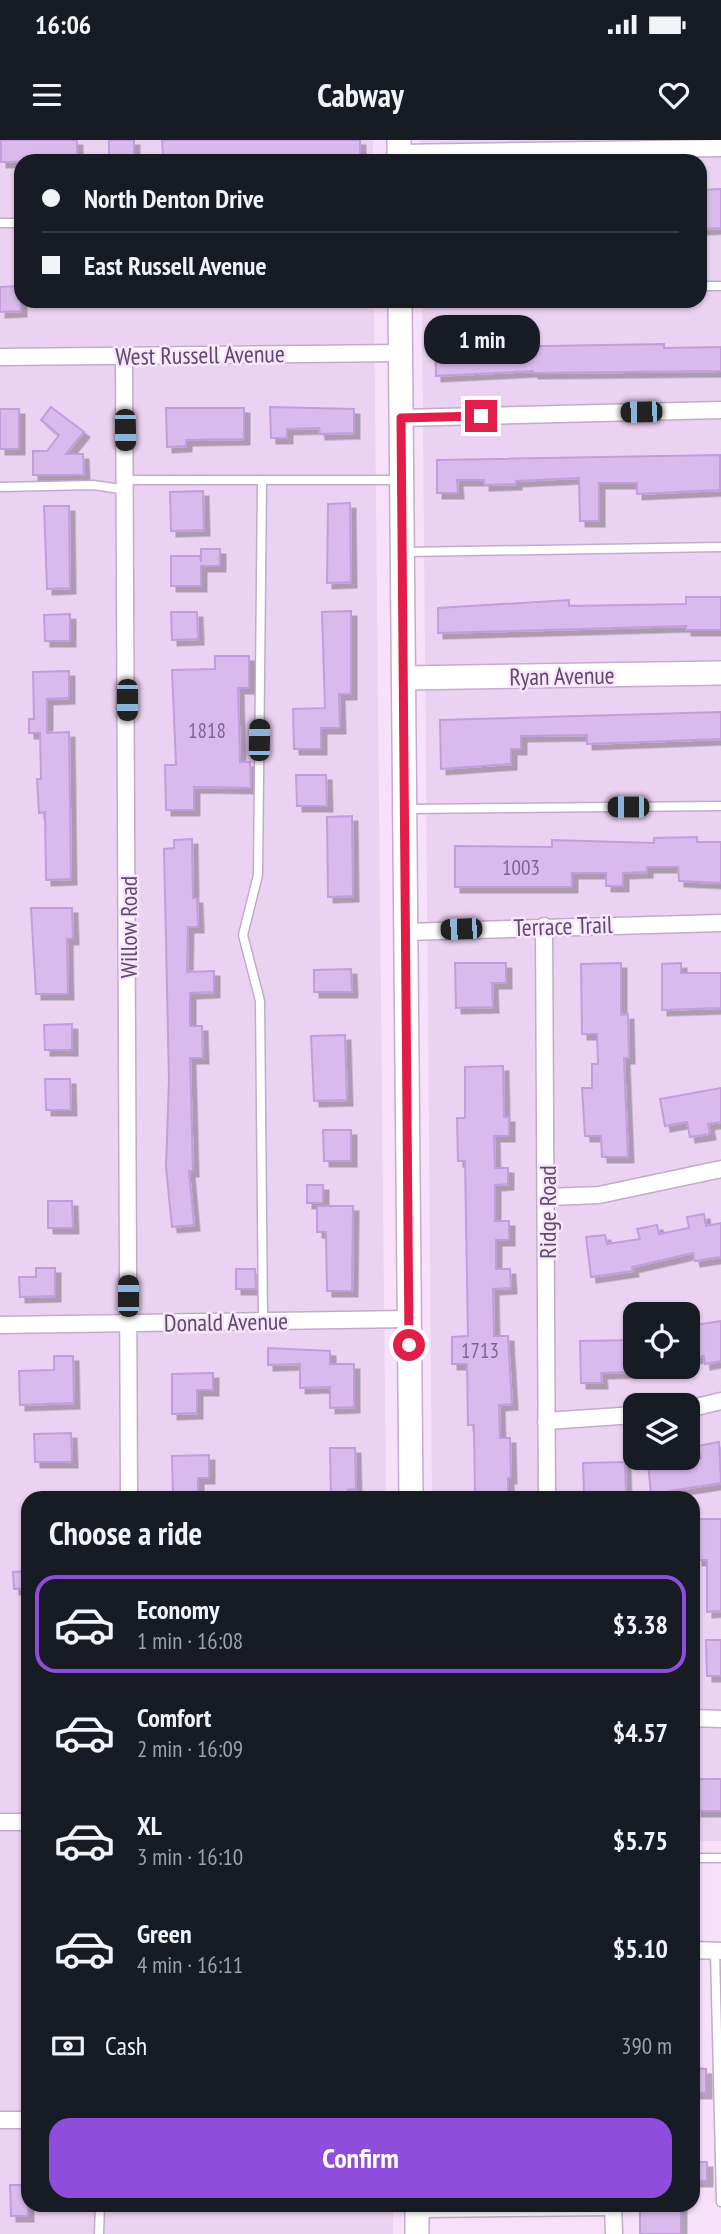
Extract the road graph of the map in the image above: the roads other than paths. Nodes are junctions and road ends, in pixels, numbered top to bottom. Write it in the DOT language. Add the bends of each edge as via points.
graph roads {
  1 [pos="721,148"];
  2 [pos="399,151"];
  3 [pos="400,308"];
  4 [pos="401,353"];
  5 [pos="124,356"];
  6 [pos="0,357"];
  7 [pos="721,410"];
  8 [pos="401,418"];
  9 [pos="402,480"];
  10 [pos="262,481"];
  11 [pos="126,485"];
  12 [pos="0,486"];
  13 [pos="721,547"];
  14 [pos="403,552"];
  15 [pos="721,673"];
  16 [pos="404,678"];
  17 [pos="721,806"];
  18 [pos="405,809"];
  19 [pos="721,923"];
  20 [pos="544,926"];
  21 [pos="406,932"];
  22 [pos="721,1169"];
  23 [pos="548,1197"];
  24 [pos="409,1319"];
  25 [pos="263,1321"];
  26 [pos="128,1323"];
  27 [pos="0,1325"];
  28 [pos="721,1401"];
  29 [pos="700,1406"];
  30 [pos="623,1416"];
  31 [pos="546,1421"];
  32 [pos="129,1491"];
  33 [pos="411,1491"];
  34 [pos="547,1491"];
  35 [pos="700,1718"];
  36 [pos="721,1719"];
  37 [pos="0,1822"];
  38 [pos="21,1822"];
  39 [pos="700,1858"];
  40 [pos="721,1858"];
  41 [pos="700,1950"];
  42 [pos="718,1951"];
  43 [pos="0,2120"];
  44 [pos="21,2120"];
  45 [pos="721,2202"];
  46 [pos="100,2212"];
  47 [pos="526,2212"];
  48 [pos="613,2212"];
  49 [pos="417,2217"];
  50 [pos="99,2234"];
  51 [pos="614,2234"];
  1 -- 2 [label="street"];
  3 -- 4 [label="street"];
  4 -- 5 [label="street, West Russell Avenue"];
  4 -- 8 [label="street"];
  5 -- 6 [label="street, West Russell Avenue"];
  5 -- 11 [label="street, Willow Road"];
  7 -- 8 [label="street"];
  8 -- 9 [label="street"];
  9 -- 10 [label="lane"];
  9 -- 14 [label="street"];
  10 -- 11 [label="lane"];
  10 -- 25 [label="lane" via="258,875 243,935 260,1001"];
  11 -- 12 [label="lane"];
  11 -- 26 [label="street, Willow Road"];
  13 -- 14 [label="lane"];
  14 -- 16 [label="street"];
  15 -- 16 [label="street, Ryan Avenue"];
  16 -- 18 [label="street"];
  17 -- 18 [label="lane"];
  18 -- 21 [label="street"];
  19 -- 20 [label="street, Terrace Trail"];
  20 -- 21 [label="street, Terrace Trail"];
  20 -- 23 [label="street, Ridge Road"];
  21 -- 24 [label="street"];
  22 -- 23 [label="street" via="599,1195"];
  23 -- 31 [label="street, Ridge Road"];
  24 -- 25 [label="street, Donald Avenue"];
  24 -- 33 [label="street"];
  25 -- 26 [label="street, Donald Avenue"];
  26 -- 27 [label="street, Donald Avenue"];
  26 -- 32 [label="street, Willow Road"];
  28 -- 29 [label="street"];
  30 -- 31 [label="street"];
  31 -- 34 [label="street, Ridge Road"];
  35 -- 36 [label="street"];
  37 -- 38 [label="street"];
  39 -- 40 [label="lane"];
  41 -- 42 [label="street"];
  42 -- 45 [label="lane"];
  43 -- 44 [label="street"];
  46 -- 50 [label="lane"];
  47 -- 49 [label="lane"];
  48 -- 51 [label="street"];
}
